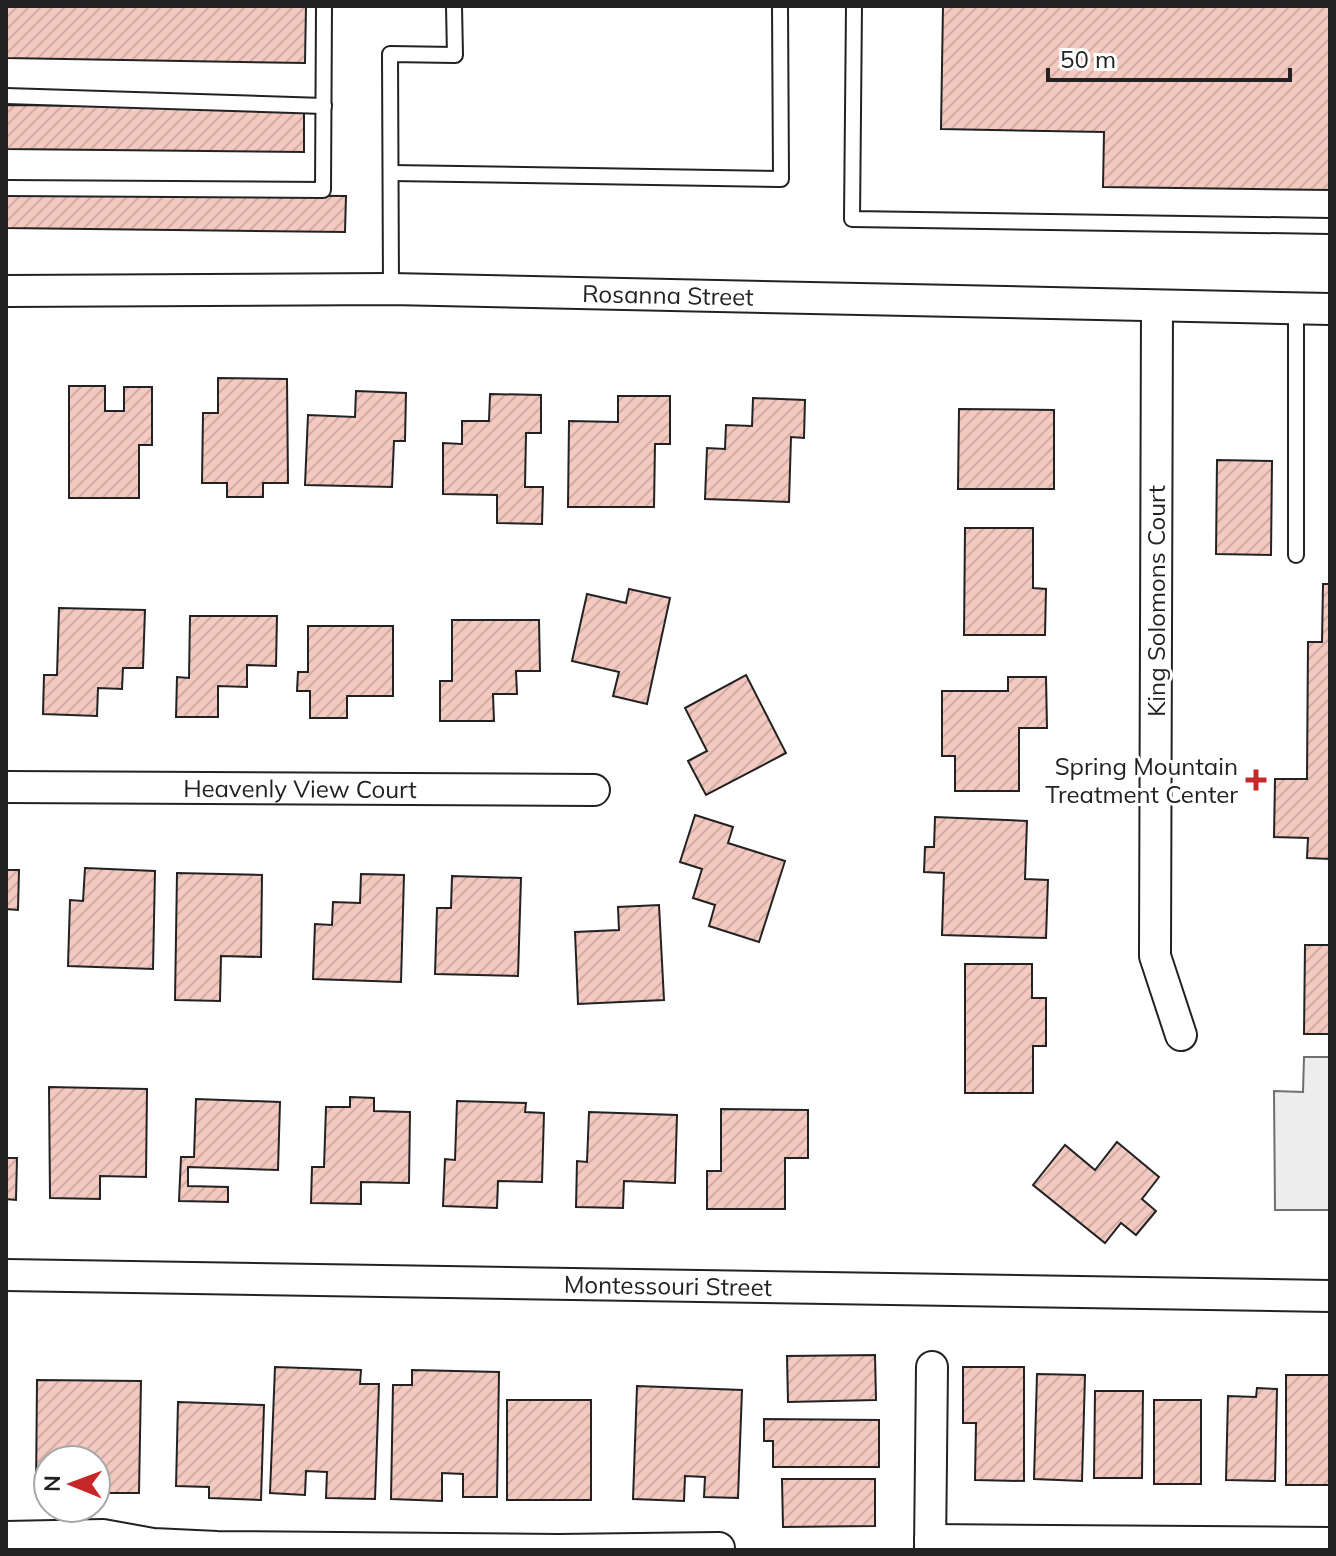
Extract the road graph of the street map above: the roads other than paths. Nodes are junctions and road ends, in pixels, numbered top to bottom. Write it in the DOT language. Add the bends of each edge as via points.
graph roads {
  1 [pos="324,6"];
  2 [pos="454,6"];
  3 [pos="780,6"];
  4 [pos="854,6"];
  5 [pos="6,96"];
  6 [pos="324,106"];
  7 [pos="391,173"];
  8 [pos="6,188"];
  9 [pos="1330,226"];
  10 [pos="391,289"];
  11 [pos="6,291"];
  12 [pos="1157,307"];
  13 [pos="1296,309"];
  14 [pos="1330,309"];
  15 [pos="1296,555"];
  16 [pos="6,787"];
  17 [pos="594,790"];
  18 [pos="1181,1035"];
  19 [pos="6,1275"];
  20 [pos="1330,1296"];
  21 [pos="932,1367"];
  22 [pos="6,1537"];
  23 [pos="1330,1543"];
  24 [pos="930,1545"];
  25 [pos="1170,1546"];
  26 [pos="153,1547"];
  27 [pos="719,1548"];
  28 [pos="558,1550"];
  1 -- 6 [label="lane"];
  2 -- 7 [label="lane" via="455,55 390,54"];
  3 -- 7 [label="lane" via="781,179"];
  4 -- 9 [label="lane" via="852,219"];
  5 -- 6 [label="lane"];
  6 -- 8 [label="lane" via="323,190"];
  7 -- 10 [label="lane"];
  10 -- 11 [label="street, Rosanna Street"];
  10 -- 12 [label="street, Rosanna Street"];
  12 -- 13 [label="street, Rosanna Street"];
  12 -- 18 [label="street, King Solomons Court" via="1155,956"];
  13 -- 14 [label="street, Rosanna Street"];
  13 -- 15 [label="lane"];
  16 -- 17 [label="street, Heavenly View Court"];
  19 -- 20 [label="street, Montessouri Street"];
  21 -- 24 [label="street"];
  22 -- 26 [label="street" via="103,1535"];
  23 -- 25 [label="street"];
  24 -- 25 [label="street"];
  26 -- 28 [label="street"];
  27 -- 28 [label="street"];
}
